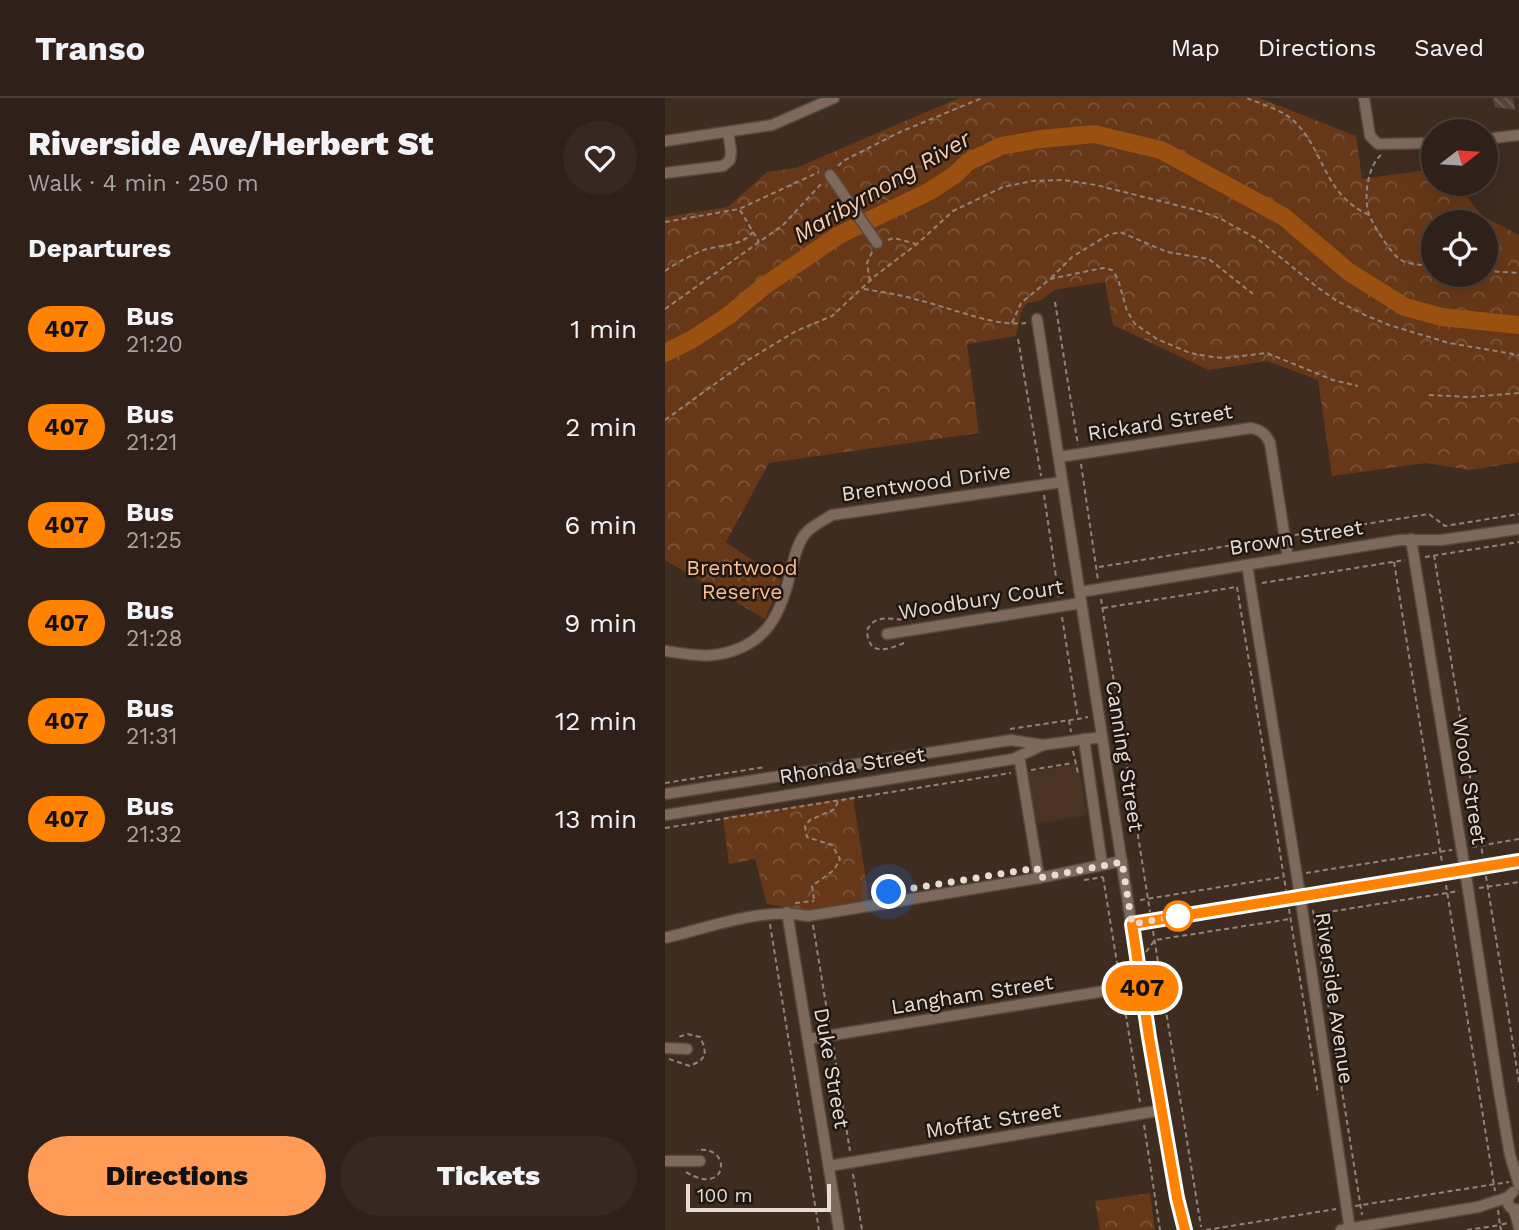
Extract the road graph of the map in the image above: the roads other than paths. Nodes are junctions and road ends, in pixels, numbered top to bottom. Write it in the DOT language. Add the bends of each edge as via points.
graph roads {
  1 [pos="834,98"];
  2 [pos="1364,98"];
  3 [pos="728,132"];
  4 [pos="1519,135"];
  5 [pos="1498,138"];
  6 [pos="665,141"];
  7 [pos="1421,143"];
  8 [pos="828,171"];
  9 [pos="665,173"];
  10 [pos="877,243"];
  11 [pos="1037,319"];
  12 [pos="1059,457"];
  13 [pos="1062,482"];
  14 [pos="1519,529"];
  15 [pos="1411,539"];
  16 [pos="1288,558"];
  17 [pos="1247,565"];
  18 [pos="1081,598"];
  19 [pos="887,634"];
  20 [pos="665,651"];
  21 [pos="1102,737"];
  22 [pos="1084,739"];
  23 [pos="1043,745"];
  24 [pos="1019,756"];
  25 [pos="866,763"];
  26 [pos="869,782"];
  27 [pos="665,794"];
  28 [pos="665,815"];
  29 [pos="1519,861"];
  30 [pos="1122,862"];
  31 [pos="1103,865"];
  32 [pos="1465,870"];
  33 [pos="1039,878"];
  34 [pos="1300,895"];
  35 [pos="786,908"];
  36 [pos="1132,924"];
  37 [pos="665,938"];
  38 [pos="1142,985"];
  39 [pos="808,1040"];
  40 [pos="665,1048"];
  41 [pos="687,1049"];
  42 [pos="1163,1110"];
  43 [pos="665,1161"];
  44 [pos="700,1161"];
  45 [pos="829,1166"];
  46 [pos="1514,1197"];
  47 [pos="1177,1198"];
  48 [pos="1519,1227"];
  49 [pos="839,1230"];
  50 [pos="1178,1230"];
  51 [pos="1185,1230"];
  52 [pos="1347,1230"];
  1 -- 3 [label="street" via="772,125"];
  2 -- 7 [label="street" via="1374,141"];
  3 -- 6 [label="street"];
  3 -- 9 [label="street" via="730,160 723,166"];
  4 -- 5 [label="street"];
  8 -- 10 [label="street"];
  11 -- 12 [label="street, Canning Street"];
  12 -- 13 [label="street, Canning Street"];
  12 -- 16 [label="street, Rickard Street" via="1257,429 1270,443"];
  13 -- 18 [label="street, Canning Street"];
  13 -- 20 [label="street, Brentwood Drive" via="832,515 805,534 776,617 750,644 711,656"];
  14 -- 15 [label="street, Brown Street" via="1441,540"];
  15 -- 16 [label="street, Brown Street"];
  15 -- 32 [label="street, Wood Street"];
  16 -- 17 [label="street, Brown Street"];
  17 -- 18 [label="street, Brown Street" via="1099,590"];
  17 -- 34 [label="street, Riverside Avenue"];
  18 -- 19 [label="street, Woodbury Court" via="1060,606"];
  18 -- 21 [label="street, Canning Street"];
  21 -- 22 [label="street, Rhonda Street"];
  21 -- 30 [label="street, Canning Street"];
  22 -- 23 [label="street, Rhonda Street"];
  22 -- 31 [label="street"];
  23 -- 24 [label="street, Rhonda Street"];
  23 -- 25 [label="street, Rhonda Street" via="1011,740"];
  24 -- 26 [label="street, Rhonda Street"];
  24 -- 33 [label="street"];
  25 -- 26 [label="street"];
  25 -- 27 [label="street, Rhonda Street"];
  26 -- 28 [label="street, Rhonda Street"];
  29 -- 32 [label="street"];
  30 -- 31 [label="street"];
  30 -- 36 [label="street, Canning Street"];
  31 -- 33 [label="street"];
  32 -- 34 [label="street"];
  32 -- 46 [label="street, Wood Street"];
  33 -- 35 [label="street" via="815,920"];
  34 -- 36 [label="street"];
  34 -- 52 [label="street, Riverside Avenue"];
  35 -- 37 [label="street"];
  35 -- 39 [label="street, Duke Street"];
  36 -- 38 [label="street, Canning Street"];
  38 -- 39 [label="street, Langham Street" via="832,1040"];
  38 -- 42 [label="street, Canning Street"];
  39 -- 45 [label="street, Duke Street"];
  40 -- 41 [label="street"];
  42 -- 45 [label="street, Moffat Street"];
  42 -- 47 [label="street, Canning Street"];
  43 -- 44 [label="street"];
  45 -- 49 [label="street, Duke Street"];
  46 -- 48 [label="street, Wood Street"];
  46 -- 52 [label="street"];
  47 -- 50 [label="street, Canning Street"];
  47 -- 51 [label="street, Canning Street"];
}
